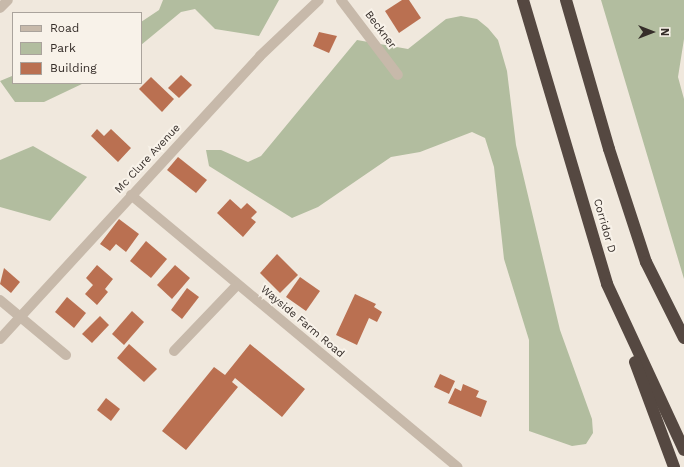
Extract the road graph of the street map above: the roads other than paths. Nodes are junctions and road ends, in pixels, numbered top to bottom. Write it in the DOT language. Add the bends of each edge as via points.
graph roads {
  1 [pos="8,0"];
  2 [pos="319,0"];
  3 [pos="341,0"];
  4 [pos="523,0"];
  5 [pos="566,0"];
  6 [pos="0,8"];
  7 [pos="398,75"];
  8 [pos="131,195"];
  9 [pos="607,284"];
  10 [pos="237,285"];
  11 [pos="0,300"];
  12 [pos="20,315"];
  13 [pos="0,338"];
  14 [pos="684,338"];
  15 [pos="174,351"];
  16 [pos="66,355"];
  17 [pos="684,450"];
  18 [pos="458,467"];
  19 [pos="674,467"];
  1 -- 6 [label="street"];
  2 -- 8 [label="street, Mc Clure Avenue" via="260,56"];
  3 -- 7 [label="street, Beckner"];
  4 -- 9 [label="highway, Corridor D"];
  5 -- 14 [label="highway" via="609,149 646,262"];
  8 -- 10 [label="street, Wayside Farm Road"];
  8 -- 12 [label="street, Mc Clure Avenue"];
  9 -- 17 [label="highway, Corridor D"];
  9 -- 19 [label="highway"];
  10 -- 15 [label="street"];
  10 -- 18 [label="street, Wayside Farm Road"];
  11 -- 12 [label="street"];
  12 -- 13 [label="street, Mc Clure Avenue"];
  12 -- 16 [label="street"];
}
